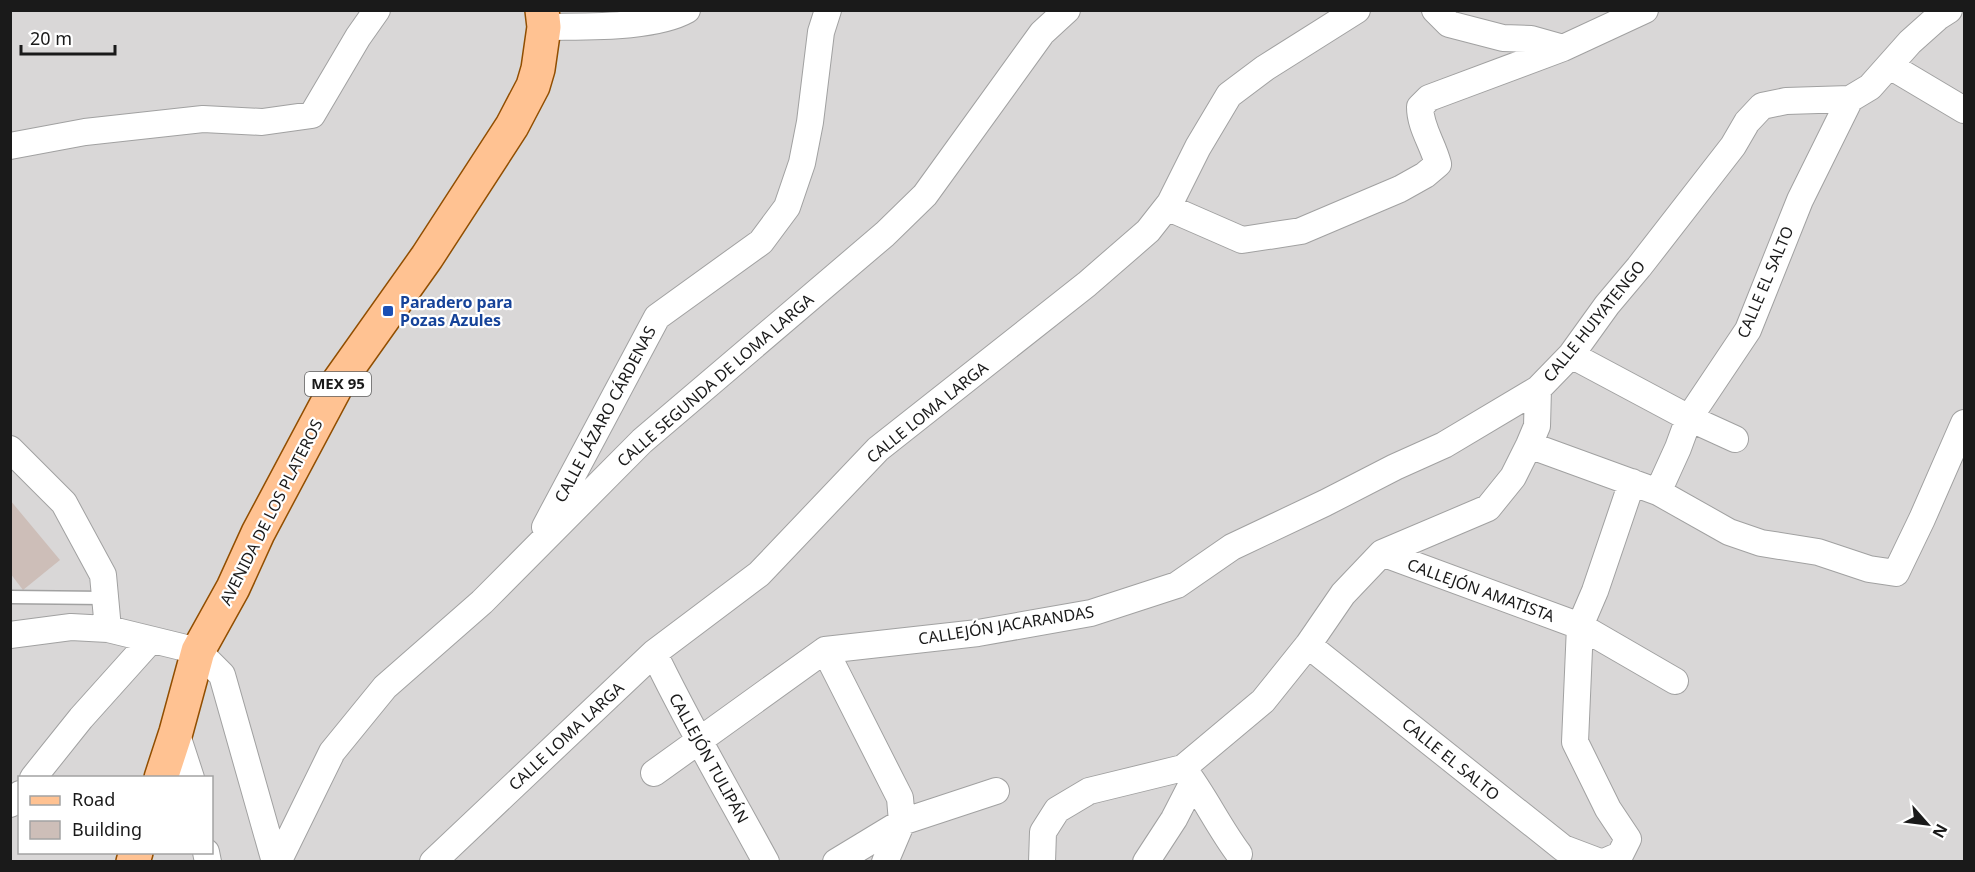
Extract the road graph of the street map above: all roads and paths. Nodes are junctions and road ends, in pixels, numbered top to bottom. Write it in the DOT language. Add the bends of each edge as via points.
graph roads {
  1 [pos="377,10"];
  2 [pos="687,10"];
  3 [pos="828,10"];
  4 [pos="1066,10"];
  5 [pos="1357,10"];
  6 [pos="1435,10"];
  7 [pos="1645,10"];
  8 [pos="1949,10"];
  9 [pos="612,18"];
  10 [pos="543,19"];
  11 [pos="1563,48"];
  12 [pos="1890,66"];
  13 [pos="1850,99"];
  14 [pos="1965,110"];
  15 [pos="10,146"];
  16 [pos="1170,203"];
  17 [pos="1570,355"];
  18 [pos="1538,389"];
  19 [pos="1689,418"];
  20 [pos="1965,423"];
  21 [pos="1736,440"];
  22 [pos="1529,445"];
  23 [pos="10,450"];
  24 [pos="1632,482"];
  25 [pos="1658,492"];
  26 [pos="1382,553"];
  27 [pos="530,554"];
  28 [pos="10,597"];
  29 [pos="105,598"];
  30 [pos="1580,626"];
  31 [pos="108,629"];
  32 [pos="10,635"];
  33 [pos="151,640"];
  34 [pos="1308,645"];
  35 [pos="825,650"];
  36 [pos="198,651"];
  37 [pos="654,653"];
  38 [pos="1676,681"];
  39 [pos="176,732"];
  40 [pos="700,740"];
  41 [pos="654,773"];
  42 [pos="1188,775"];
  43 [pos="34,776"];
  44 [pos="161,776"];
  45 [pos="191,776"];
  46 [pos="996,791"];
  47 [pos="902,822"];
  48 [pos="1239,854"];
  49 [pos="276,861"];
  50 [pos="433,861"];
  51 [pos="766,861"];
  52 [pos="836,861"];
  53 [pos="885,861"];
  54 [pos="1042,861"];
  55 [pos="1146,861"];
  56 [pos="1602,861"];
  1 -- 15 [label="street" via="312,115 262,122 203,118 85,132"];
  2 -- 9 [label="street" via="660,20"];
  3 -- 27 [label="street, CALLE LÁZARO CÁRDENAS" via="821,32 802,163 786,207 761,242 657,317"];
  4 -- 27 [label="street, CALLE SEGUNDA DE LOMA LARGA" via="1042,33 925,195 885,234 642,441"];
  5 -- 16 [label="street, CALLE LOMA LARGA" via="1229,95"];
  6 -- 11 [label="street" via="1449,24"];
  7 -- 11 [label="street"];
  8 -- 12 [label="street" via="1910,42"];
  9 -- 10 [label="street"];
  10 -- 36 [label="main road, AVENIDA DE LOS PLATEROS / MEX 95" via="538,69 512,126 427,257 339,381"];
  11 -- 16 [label="street" via="1429,98 1420,107 1420,120 1438,164 1400,189 1301,231 1242,240 1172,209"];
  12 -- 13 [label="street" via="1870,87"];
  12 -- 14 [label="street"];
  13 -- 17 [label="street, CALLE HUIYATENGO" via="1786,101 1762,106"];
  13 -- 19 [label="street, CALLE EL SALTO" via="1800,200 1748,330"];
  16 -- 37 [label="street, CALLE LOMA LARGA" via="1148,231 1087,284 878,449 759,573"];
  17 -- 18 [label="street, CALLE HUIYATENGO"];
  17 -- 19 [label="street"];
  18 -- 22 [label="street, CALLE HUIYATENGO" via="1537,426"];
  18 -- 35 [label="street, CALLEJÓN JACARANDAS" via="1444,445 1232,547 1177,585 1091,613 978,633"];
  19 -- 21 [label="street"];
  19 -- 25 [label="street, CALLE EL SALTO"];
  20 -- 25 [label="street" via="1896,573 1869,569 1818,552 1761,543 1729,532"];
  22 -- 24 [label="street"];
  22 -- 26 [label="street, CALLE HUIYATENGO" via="1513,477 1488,508"];
  23 -- 29 [label="street" via="64,503 103,575"];
  24 -- 25 [label="street"];
  24 -- 30 [label="street, CALLE EL SALTO"];
  26 -- 30 [label="street, CALLEJÓN AMATISTA"];
  26 -- 34 [label="street, CALLE HUIYATENGO" via="1343,594"];
  27 -- 49 [label="street, CALLE SEGUNDA DE LOMA LARGA" via="385,687 332,752"];
  28 -- 29 [label="lane"];
  29 -- 31 [label="street"];
  30 -- 38 [label="street, CALLEJÓN AMATISTA"];
  30 -- 56 [label="street, CALLE EL SALTO" via="1575,742 1608,809 1628,839 1620,855"];
  31 -- 32 [label="street" via="71,627"];
  31 -- 33 [label="street"];
  33 -- 36 [label="street"];
  33 -- 43 [label="street"];
  34 -- 42 [label="street, CALLE HUIYATENGO" via="1263,701"];
  34 -- 56 [label="street, CALLE EL SALTO" via="1563,848"];
  35 -- 40 [label="street, CALLEJÓN JACARANDAS"];
  35 -- 47 [label="street" via="900,798"];
  36 -- 39 [label="main road, AVENIDA DE LOS PLATEROS / MEX 95"];
  36 -- 49 [label="street" via="222,675"];
  37 -- 40 [label="street, CALLEJÓN TULIPÁN"];
  37 -- 50 [label="street, CALLE LOMA LARGA"];
  39 -- 44 [label="main road, AVENIDA DE LOS PLATEROS / MEX 95"];
  39 -- 45 [label="street"];
  40 -- 41 [label="street, CALLEJÓN JACARANDAS"];
  40 -- 51 [label="street, CALLEJÓN TULIPÁN"];
  42 -- 48 [label="street"];
  42 -- 54 [label="street, CALLE HUIYATENGO" via="1089,791 1057,810 1043,832"];
  42 -- 55 [label="street" via="1174,819"];
  46 -- 47 [label="street"];
  47 -- 52 [label="street"];
  47 -- 53 [label="street"];
}
